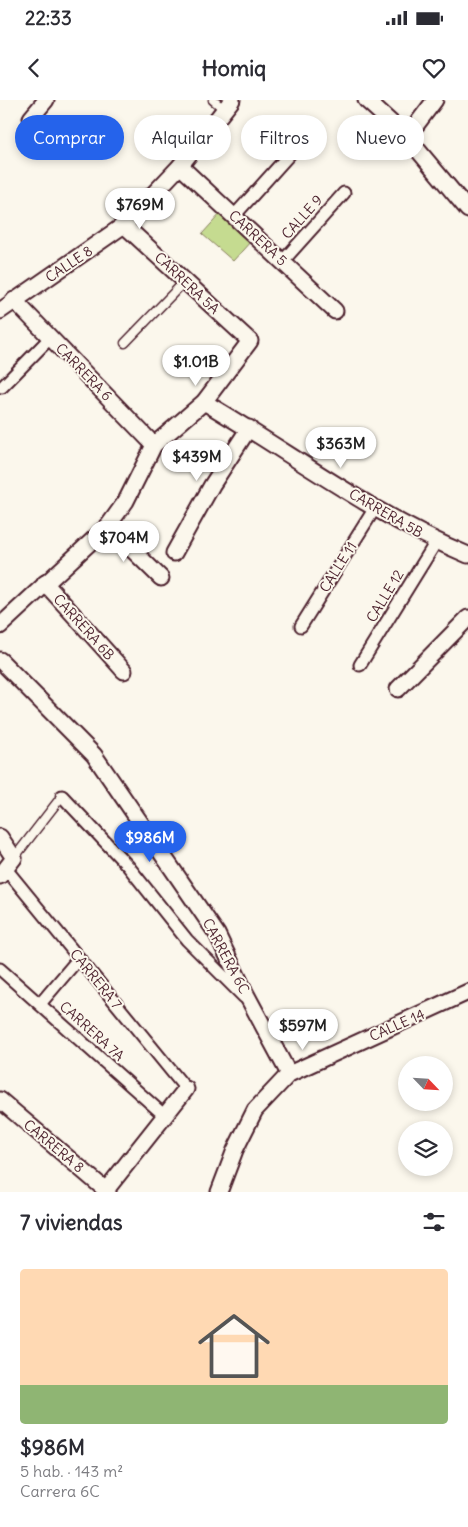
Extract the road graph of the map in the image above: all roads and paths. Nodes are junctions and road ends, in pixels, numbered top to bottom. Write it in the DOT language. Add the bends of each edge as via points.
graph roads {
  1 [pos="46,100"];
  2 [pos="366,100"];
  3 [pos="435,100"];
  4 [pos="223,103"];
  5 [pos="34,115"];
  6 [pos="383,115"];
  7 [pos="424,115"];
  8 [pos="424,157"];
  9 [pos="284,160"];
  10 [pos="180,166"];
  11 [pos="344,193"];
  12 [pos="468,210"];
  13 [pos="234,216"];
  14 [pos="124,225"];
  15 [pos="283,261"];
  16 [pos="185,281"];
  17 [pos="14,300"];
  18 [pos="0,310"];
  19 [pos="335,311"];
  20 [pos="50,338"];
  21 [pos="125,343"];
  22 [pos="2,387"];
  23 [pos="204,402"];
  24 [pos="249,428"];
  25 [pos="154,445"];
  26 [pos="375,508"];
  27 [pos="108,526"];
  28 [pos="436,542"];
  29 [pos="174,553"];
  30 [pos="468,555"];
  31 [pos="161,578"];
  32 [pos="45,583"];
  33 [pos="468,618"];
  34 [pos="0,626"];
  35 [pos="300,626"];
  36 [pos="0,660"];
  37 [pos="360,665"];
  38 [pos="124,671"];
  39 [pos="398,689"];
  40 [pos="62,796"];
  41 [pos="0,837"];
  42 [pos="6,868"];
  43 [pos="78,958"];
  44 [pos="0,969"];
  45 [pos="468,992"];
  46 [pos="251,1003"];
  47 [pos="40,1004"];
  48 [pos="289,1074"];
  49 [pos="186,1089"];
  50 [pos="0,1100"];
  51 [pos="165,1116"];
  52 [pos="107,1191"];
  53 [pos="219,1192"];
  1 -- 5 [label="street"];
  2 -- 6 [label="street"];
  3 -- 7 [label="street"];
  4 -- 10 [label="street, CALLE 8"];
  8 -- 12 [label="street"];
  9 -- 13 [label="street"];
  10 -- 13 [label="street, CARRERA 5"];
  10 -- 14 [label="street, CALLE 8"];
  11 -- 15 [label="street, CALLE 9"];
  13 -- 15 [label="street, CARRERA 5"];
  14 -- 16 [label="street, CARRERA 5A"];
  14 -- 17 [label="street, CALLE 8"];
  15 -- 19 [label="street, CARRERA 5"];
  16 -- 21 [label="lane"];
  16 -- 23 [label="street, CARRERA 5A" via="250,341"];
  17 -- 18 [label="street, CALLE 8"];
  17 -- 20 [label="street, CARRERA 6"];
  20 -- 22 [label="street"];
  20 -- 25 [label="street, CARRERA 6"];
  23 -- 24 [label="street, CARRERA 5B"];
  23 -- 25 [label="street"];
  24 -- 26 [label="street, CARRERA 5B"];
  24 -- 29 [label="street"];
  25 -- 27 [label="street" via="126,500"];
  26 -- 28 [label="street, CARRERA 5B"];
  26 -- 35 [label="street, CALLE 11"];
  27 -- 31 [label="street"];
  27 -- 32 [label="street"];
  28 -- 30 [label="street, CARRERA 5B"];
  28 -- 37 [label="street, CALLE 12"];
  32 -- 34 [label="street"];
  32 -- 38 [label="street, CARRERA 6B"];
  33 -- 39 [label="street"];
  36 -- 46 [label="street, CARRERA 6C" via="94,755 217,934"];
  40 -- 42 [label="lane"];
  40 -- 46 [label="street" via="128,866 187,940"];
  41 -- 42 [label="street, CARRERA 7"];
  42 -- 43 [label="street, CARRERA 7"];
  43 -- 47 [label="street"];
  43 -- 49 [label="street, CARRERA 7"];
  44 -- 47 [label="street, CARRERA 7A"];
  45 -- 48 [label="street, CALLE 14"];
  46 -- 48 [label="street, CARRERA 6C"];
  47 -- 51 [label="street, CARRERA 7A"];
  48 -- 53 [label="street, CALLE 14" via="255,1110"];
  49 -- 51 [label="street"];
  50 -- 52 [label="street, CARRERA 8"];
  51 -- 52 [label="street"];
}
